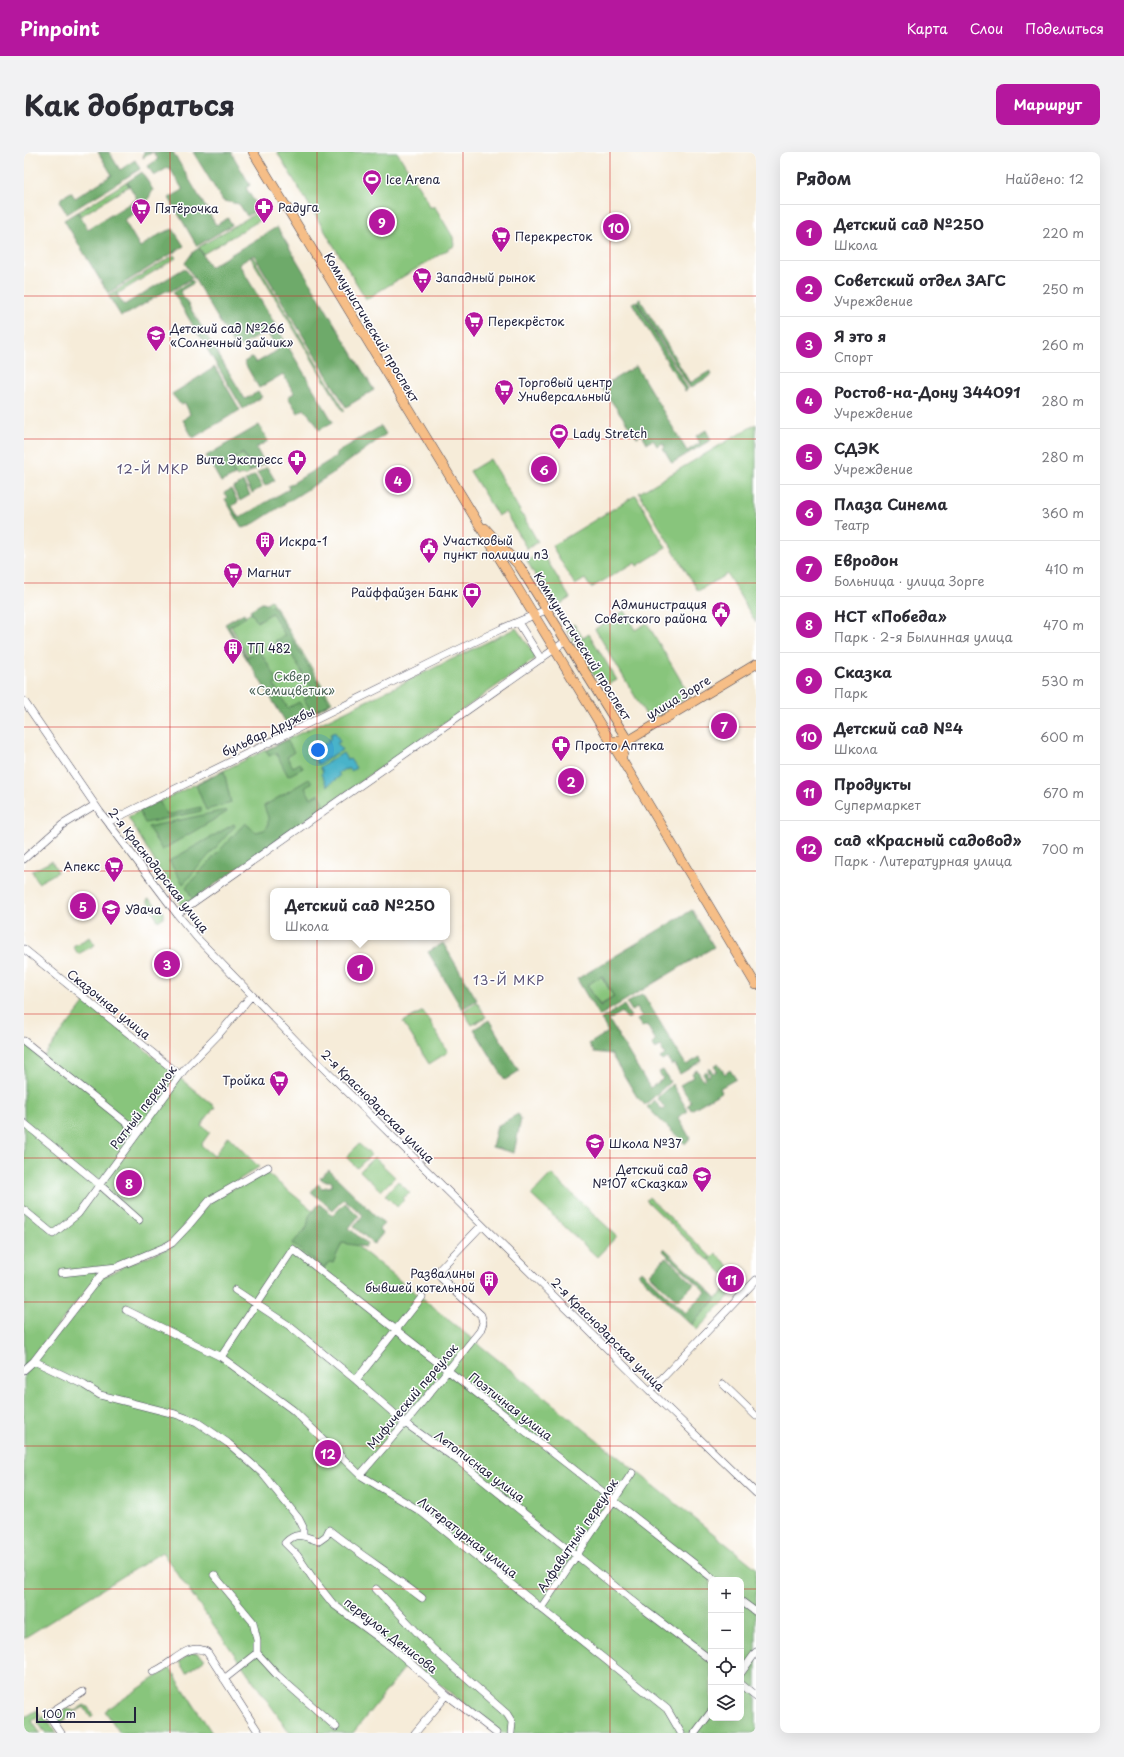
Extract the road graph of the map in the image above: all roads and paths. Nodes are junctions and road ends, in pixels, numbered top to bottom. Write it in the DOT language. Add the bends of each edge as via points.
graph roads {
  1 [pos="253,152"];
  2 [pos="472,514"];
  3 [pos="546,610"];
  4 [pos="533,616"];
  5 [pos="518,622"];
  6 [pos="566,641"];
  7 [pos="554,650"];
  8 [pos="540,659"];
  9 [pos="756,664"];
  10 [pos="24,701"];
  11 [pos="610,741"];
  12 [pos="628,741"];
  13 [pos="621,758"];
  14 [pos="95,805"];
  15 [pos="110,821"];
  16 [pos="24,860"];
  17 [pos="178,913"];
  18 [pos="24,949"];
  19 [pos="756,985"];
  20 [pos="252,995"];
  21 [pos="24,1041"];
  22 [pos="180,1075"];
  23 [pos="24,1123"];
  24 [pos="138,1132"];
  25 [pos="268,1167"];
  26 [pos="100,1184"];
  27 [pos="24,1210"];
  28 [pos="139,1220"];
  29 [pos="482,1225"];
  30 [pos="117,1267"];
  31 [pos="61,1273"];
  32 [pos="756,1280"];
  33 [pos="235,1290"];
  34 [pos="422,1297"];
  35 [pos="258,1304"];
  36 [pos="126,1310"];
  37 [pos="396,1329"];
  38 [pos="221,1358"];
  39 [pos="34,1361"];
  40 [pos="24,1370"];
  41 [pos="448,1370"];
  42 [pos="356,1380"];
  43 [pos="723,1384"];
  44 [pos="650,1391"];
  45 [pos="756,1416"];
  46 [pos="405,1423"];
  47 [pos="632,1473"];
  48 [pos="360,1475"];
  49 [pos="756,1493"];
  50 [pos="613,1500"];
  51 [pos="303,1536"];
  52 [pos="576,1554"];
  53 [pos="214,1575"];
  54 [pos="711,1577"];
  55 [pos="376,1589"];
  56 [pos="422,1598"];
  57 [pos="744,1603"];
  58 [pos="541,1608"];
  59 [pos="756,1612"];
  60 [pos="756,1652"];
  61 [pos="257,1653"];
  62 [pos="708,1658"];
  63 [pos="744,1669"];
  64 [pos="153,1672"];
  65 [pos="224,1679"];
  66 [pos="742,1685"];
  67 [pos="83,1692"];
  68 [pos="447,1695"];
  69 [pos="756,1696"];
  70 [pos="708,1716"];
  71 [pos="336,1728"];
  72 [pos="61,1733"];
  73 [pos="259,1733"];
  74 [pos="415,1733"];
  75 [pos="496,1733"];
  76 [pos="511,1733"];
  77 [pos="681,1733"];
  78 [pos="695,1733"];
  1 -- 2 [label="main road, Коммунистический проспект"];
  2 -- 3 [label="main road, Коммунистический проспект" via="520,567"];
  2 -- 4 [label="main road, Коммунистический проспект"];
  3 -- 4 [label="street, бульвар Дружбы"];
  3 -- 6 [label="main road, Коммунистический проспект"];
  4 -- 5 [label="street, бульвар Дружбы"];
  4 -- 7 [label="main road, Коммунистический проспект"];
  5 -- 8 [label="street"];
  5 -- 15 [label="street, бульвар Дружбы"];
  6 -- 7 [label="street"];
  6 -- 12 [label="main road, Коммунистический проспект"];
  7 -- 8 [label="street"];
  7 -- 11 [label="main road, Коммунистический проспект"];
  8 -- 17 [label="street"];
  9 -- 12 [label="main road, улица Зорге"];
  10 -- 14 [label="street, 2-я Краснодарская улица"];
  11 -- 12 [label="main road"];
  11 -- 13 [label="main road, Коммунистический проспект"];
  12 -- 13 [label="main road"];
  13 -- 19 [label="main road, Коммунистический проспект"];
  14 -- 15 [label="street, 2-я Краснодарская улица"];
  14 -- 16 [label="street" via="62,825"];
  15 -- 17 [label="street, 2-я Краснодарская улица"];
  17 -- 20 [label="street, 2-я Краснодарская улица" via="198,939"];
  18 -- 22 [label="street, Сказочная улица"];
  20 -- 22 [label="street, Ратный переулок"];
  20 -- 29 [label="street, 2-я Краснодарская улица"];
  21 -- 24 [label="street"];
  22 -- 24 [label="street, Ратный переулок"];
  23 -- 26 [label="street"];
  24 -- 26 [label="street, Ратный переулок"];
  25 -- 30 [label="street" via="210,1200 172,1243"];
  26 -- 27 [label="street, Ратный переулок" via="78,1214 53,1234"];
  26 -- 28 [label="street"];
  29 -- 41 [label="street, Мифический переулок" via="439,1273 441,1278 481,1315 483,1323 480,1331"];
  29 -- 44 [label="street, 2-я Краснодарская улица"];
  30 -- 31 [label="street"];
  30 -- 39 [label="street" via="100,1276"];
  32 -- 44 [label="street"];
  33 -- 35 [label="street, Летописная улица"];
  34 -- 37 [label="street"];
  35 -- 37 [label="street, Поэтичная улица" via="293,1249"];
  35 -- 38 [label="street"];
  35 -- 42 [label="street, Летописная улица"];
  36 -- 38 [label="street, Литературная улица"];
  37 -- 41 [label="street, Поэтичная улица"];
  37 -- 42 [label="street"];
  38 -- 48 [label="street, Литературная улица" via="293,1410"];
  39 -- 40 [label="street"];
  39 -- 51 [label="street" via="100,1395 197,1422 262,1473 299,1519 303,1527"];
  41 -- 46 [label="street, Мифический переулок"];
  41 -- 50 [label="street, Поэтичная улица"];
  42 -- 46 [label="street, Летописная улица"];
  43 -- 45 [label="street"];
  44 -- 49 [label="street, 2-я Краснодарская улица"];
  46 -- 48 [label="street, Мифический переулок"];
  46 -- 52 [label="street, Летописная улица" via="460,1462"];
  47 -- 50 [label="street, Алфавитный переулок"];
  48 -- 58 [label="street, Литературная улица" via="420,1511"];
  50 -- 52 [label="street, Алфавитный переулок"];
  50 -- 54 [label="street, Поэтичная улица"];
  51 -- 56 [label="street" via="319,1541 329,1530"];
  51 -- 68 [label="street, переулок Денисова" via="299,1534 285,1543 297,1554 333,1604 419,1669"];
  52 -- 58 [label="street, Алфавитный переулок"];
  52 -- 62 [label="street, Летописная улица"];
  53 -- 61 [label="street" via="253,1622"];
  55 -- 76 [label="street" via="433,1649 507,1714 512,1722"];
  57 -- 59 [label="street"];
  58 -- 77 [label="street, Литературная улица" via="667,1709"];
  60 -- 63 [label="street"];
  61 -- 65 [label="street"];
  61 -- 71 [label="street" via="277,1676"];
  64 -- 65 [label="street" via="190,1649 199,1648 207,1652"];
  65 -- 73 [label="street"];
  66 -- 69 [label="street"];
  67 -- 72 [label="street" via="48,1714"];
  68 -- 74 [label="street"];
  68 -- 75 [label="street, переулок Денисова"];
  70 -- 78 [label="street"];
}
